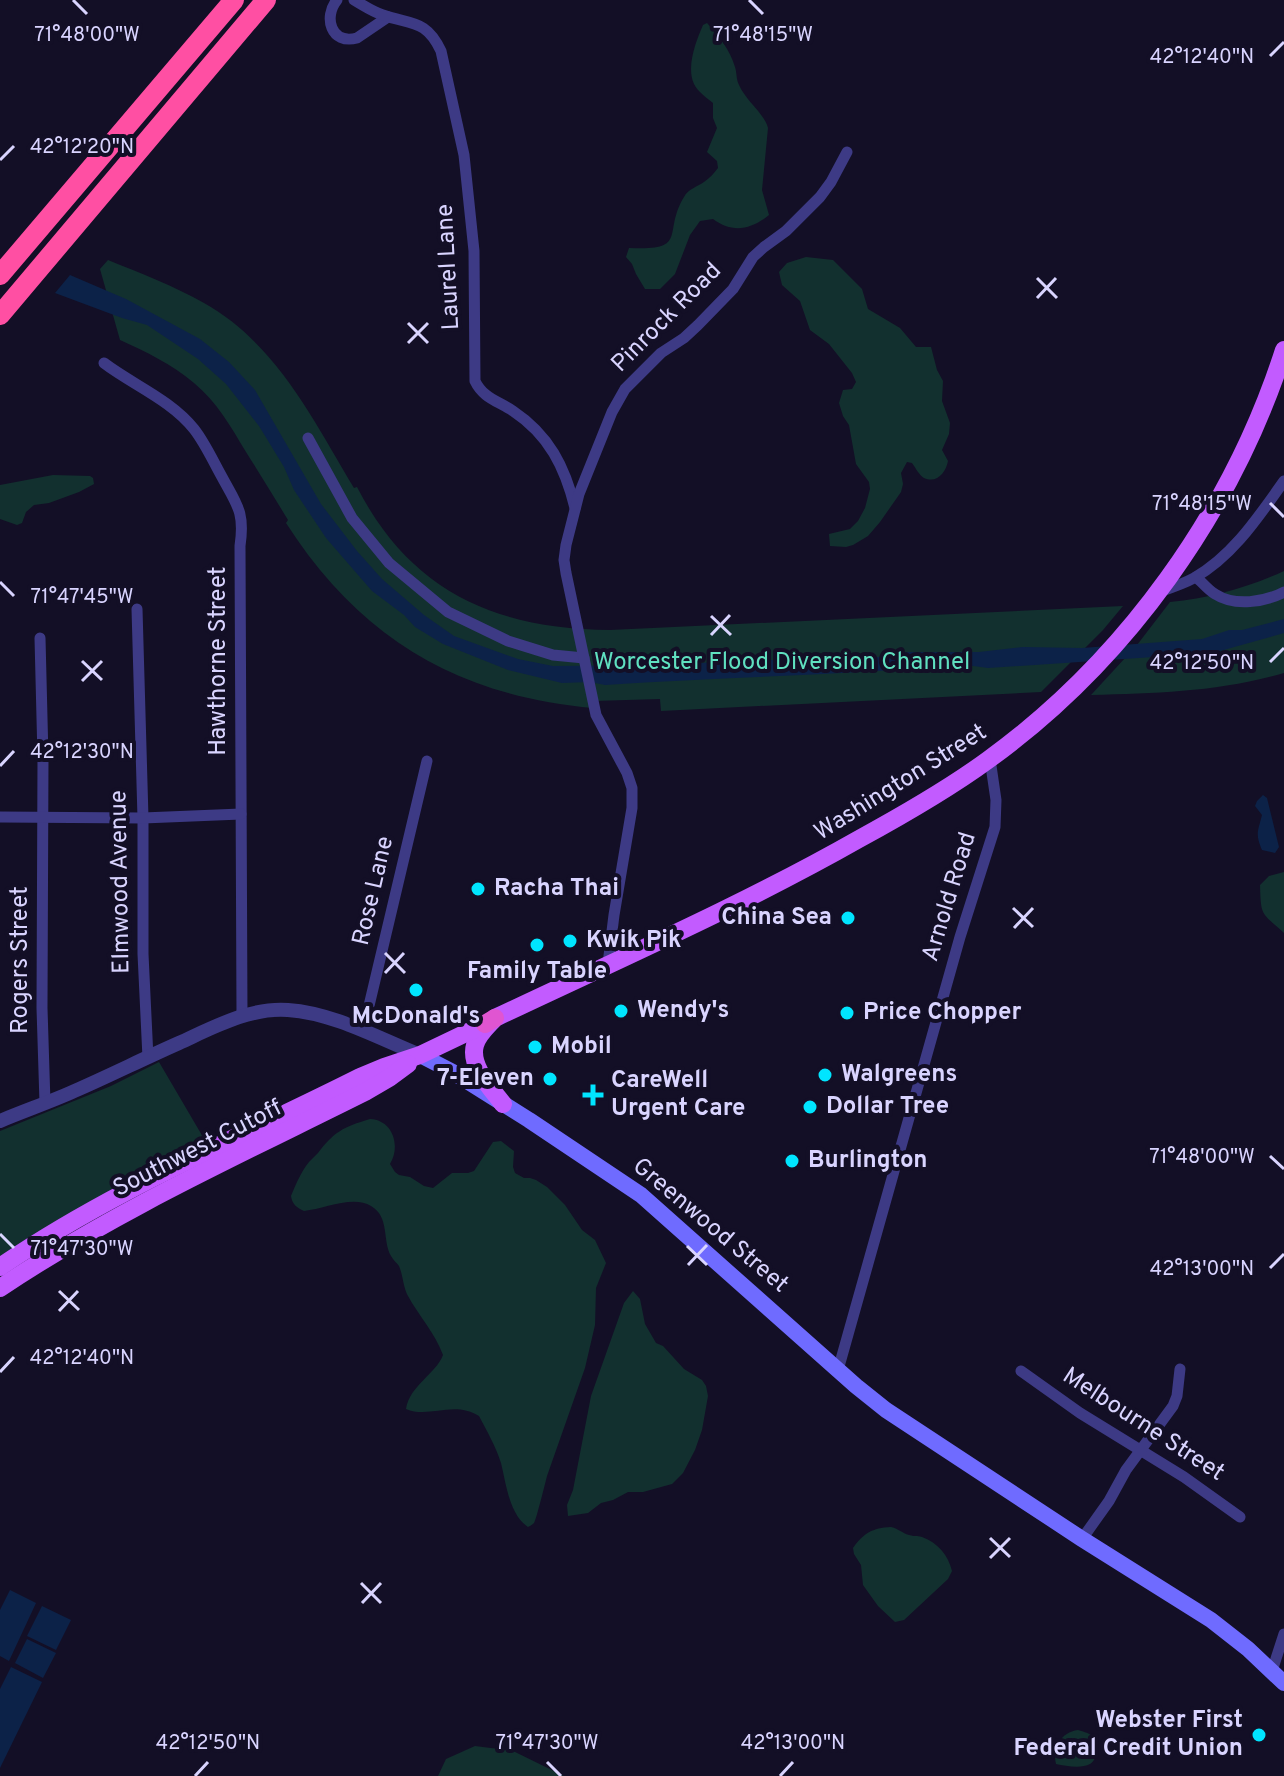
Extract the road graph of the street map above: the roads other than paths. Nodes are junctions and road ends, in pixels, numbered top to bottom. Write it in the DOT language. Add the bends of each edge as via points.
graph roads {
  1 [pos="234,0"];
  2 [pos="266,0"];
  3 [pos="337,0"];
  4 [pos="354,0"];
  5 [pos="388,17"];
  6 [pos="847,152"];
  7 [pos="0,275"];
  8 [pos="0,315"];
  9 [pos="1284,350"];
  10 [pos="104,363"];
  11 [pos="308,438"];
  12 [pos="1284,481"];
  13 [pos="575,508"];
  14 [pos="1196,577"];
  15 [pos="1284,592"];
  16 [pos="1153,599"];
  17 [pos="137,609"];
  18 [pos="40,638"];
  19 [pos="584,660"];
  20 [pos="990,759"];
  21 [pos="427,761"];
  22 [pos="241,814"];
  23 [pos="0,817"];
  24 [pos="43,818"];
  25 [pos="143,818"];
  26 [pos="769,888"];
  27 [pos="608,964"];
  28 [pos="242,1016"];
  29 [pos="490,1021"];
  30 [pos="363,1031"];
  31 [pos="420,1055"];
  32 [pos="148,1058"];
  33 [pos="45,1103"];
  34 [pos="503,1104"];
  35 [pos="0,1121"];
  36 [pos="0,1267"];
  37 [pos="0,1288"];
  38 [pos="1180,1369"];
  39 [pos="838,1370"];
  40 [pos="1021,1371"];
  41 [pos="1139,1451"];
  42 [pos="1240,1517"];
  43 [pos="1082,1539"];
  44 [pos="1284,1634"];
  45 [pos="1278,1677"];
  1 -- 7 [label="highway"];
  2 -- 8 [label="highway"];
  3 -- 5 [label="street" via="331,26 343,39 357,38"];
  4 -- 5 [label="street, Laurel Lane"];
  5 -- 13 [label="street, Laurel Lane" via="421,25 443,58 462,143 474,251 475,381 483,394 518,415 553,450"];
  6 -- 13 [label="street, Pinrock Road" via="824,192 753,257 733,289 698,325 625,389"];
  9 -- 16 [label="main road, Washington Street" via="1240,458"];
  10 -- 22 [label="street, Hawthorne Street" via="194,429 240,511"];
  11 -- 19 [label="street" via="352,518 389,563 448,612 508,641"];
  12 -- 14 [label="street" via="1253,525"];
  13 -- 19 [label="street, Pinrock Road" via="564,560"];
  14 -- 15 [label="street" via="1229,600 1261,600"];
  14 -- 16 [label="street"];
  16 -- 20 [label="main road, Washington Street" via="1091,671"];
  17 -- 25 [label="street, Elmwood Avenue"];
  18 -- 24 [label="street, Rogers Street"];
  19 -- 27 [label="street, Pinrock Road" via="596,715 624,766 632,794"];
  20 -- 26 [label="main road, Washington Street" via="920,805"];
  20 -- 39 [label="street, Arnold Road" via="995,827"];
  21 -- 30 [label="street, Rose Lane"];
  22 -- 25 [label="street"];
  22 -- 28 [label="street, Hawthorne Street"];
  23 -- 24 [label="street"];
  24 -- 25 [label="street"];
  24 -- 33 [label="street, Rogers Street"];
  25 -- 32 [label="street, Elmwood Avenue"];
  26 -- 27 [label="main road, Southwest Cutoff"];
  27 -- 29 [label="main road, Southwest Cutoff"];
  28 -- 30 [label="street, Greenwood Street" via="296,1011"];
  28 -- 32 [label="street, Greenwood Street"];
  29 -- 31 [label="main road, Southwest Cutoff"];
  29 -- 34 [label="main road" via="474,1046 474,1057"];
  30 -- 31 [label="street, Greenwood Street"];
  31 -- 34 [label="main road, Greenwood Street"];
  31 -- 36 [label="main road, Southwest Cutoff" via="360,1077 154,1177"];
  31 -- 37 [label="main road, Southwest Cutoff" via="365,1092 106,1222"];
  32 -- 33 [label="street, Greenwood Street"];
  33 -- 35 [label="street, Greenwood Street"];
  34 -- 39 [label="main road, Greenwood Street" via="647,1199"];
  38 -- 41 [label="street" via="1173,1406"];
  39 -- 43 [label="main road, Greenwood Street" via="897,1419"];
  40 -- 41 [label="street, Melbourne Street"];
  41 -- 42 [label="street, Melbourne Street"];
  41 -- 43 [label="street"];
  43 -- 45 [label="main road, Greenwood Street" via="1211,1620"];
  44 -- 45 [label="street"];
}
